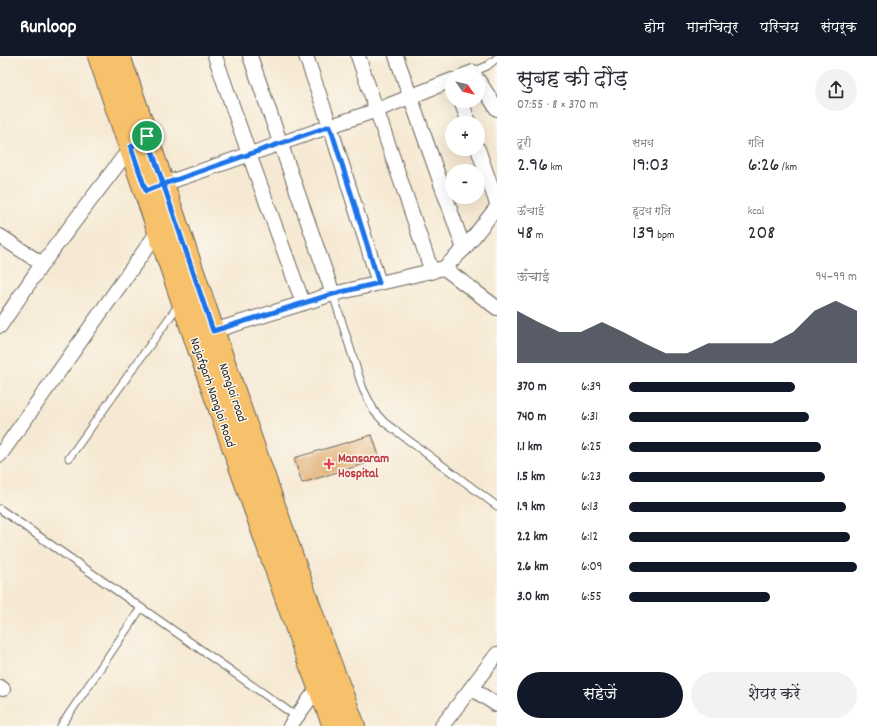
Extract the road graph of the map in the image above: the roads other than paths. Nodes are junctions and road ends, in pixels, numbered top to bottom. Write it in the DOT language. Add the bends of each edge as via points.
graph roads {
  1 [pos="99,56"];
  2 [pos="119,56"];
  3 [pos="216,56"];
  4 [pos="250,56"];
  5 [pos="306,56"];
  6 [pos="358,56"];
  7 [pos="396,56"];
  8 [pos="497,58"];
  9 [pos="484,68"];
  10 [pos="445,83"];
  11 [pos="485,92"];
  12 [pos="410,96"];
  13 [pos="497,109"];
  14 [pos="377,110"];
  15 [pos="330,126"];
  16 [pos="139,141"];
  17 [pos="281,143"];
  18 [pos="249,154"];
  19 [pos="480,156"];
  20 [pos="155,188"];
  21 [pos="497,206"];
  22 [pos="159,230"];
  23 [pos="0,236"];
  24 [pos="464,249"];
  25 [pos="42,264"];
  26 [pos="438,270"];
  27 [pos="379,283"];
  28 [pos="333,294"];
  29 [pos="182,299"];
  30 [pos="303,303"];
  31 [pos="497,308"];
  32 [pos="0,326"];
  33 [pos="213,331"];
  34 [pos="0,455"];
  35 [pos="69,458"];
  36 [pos="497,506"];
  37 [pos="0,509"];
  38 [pos="141,608"];
  39 [pos="497,654"];
  40 [pos="333,669"];
  41 [pos="318,686"];
  42 [pos="471,688"];
  43 [pos="497,705"];
  44 [pos="294,721"];
  45 [pos="61,726"];
  46 [pos="334,726"];
  47 [pos="354,726"];
  48 [pos="442,726"];
  1 -- 16 [label="main road"];
  2 -- 16 [label="main road, Nangloi road"];
  3 -- 18 [label="street"];
  4 -- 17 [label="street"];
  5 -- 15 [label="street"];
  6 -- 14 [label="street"];
  7 -- 12 [label="street"];
  8 -- 9 [label="lane"];
  10 -- 12 [label="street"];
  11 -- 13 [label="street"];
  12 -- 14 [label="street"];
  12 -- 24 [label="street"];
  14 -- 15 [label="street"];
  14 -- 26 [label="street"];
  15 -- 17 [label="street"];
  15 -- 27 [label="street"];
  16 -- 20 [label="main road, Nangloi road"];
  16 -- 25 [label="street"];
  17 -- 18 [label="street"];
  17 -- 28 [label="street"];
  18 -- 20 [label="street"];
  18 -- 30 [label="street"];
  19 -- 21 [label="street"];
  20 -- 22 [label="main road, Najafgarh Nangloi Road"];
  20 -- 33 [label="main road, Nangloi road"];
  21 -- 24 [label="street"];
  22 -- 29 [label="main road, Najafgarh Nangloi Road"];
  22 -- 34 [label="street"];
  23 -- 25 [label="street"];
  24 -- 26 [label="street"];
  25 -- 32 [label="street"];
  26 -- 27 [label="street"];
  26 -- 31 [label="street"];
  27 -- 28 [label="street"];
  28 -- 30 [label="street"];
  28 -- 36 [label="lane" via="363,389 374,411 384,422"];
  29 -- 35 [label="lane"];
  29 -- 41 [label="main road, Najafgarh Nangloi Road"];
  30 -- 33 [label="street"];
  33 -- 40 [label="main road, Nangloi road"];
  37 -- 38 [label="lane"];
  38 -- 44 [label="lane"];
  38 -- 45 [label="lane"];
  39 -- 42 [label="street"];
  40 -- 41 [label="street"];
  40 -- 47 [label="main road, Nangloi road"];
  41 -- 44 [label="street"];
  41 -- 46 [label="main road, Najafgarh Nangloi Road"];
  42 -- 43 [label="street"];
  42 -- 48 [label="street"];
}
